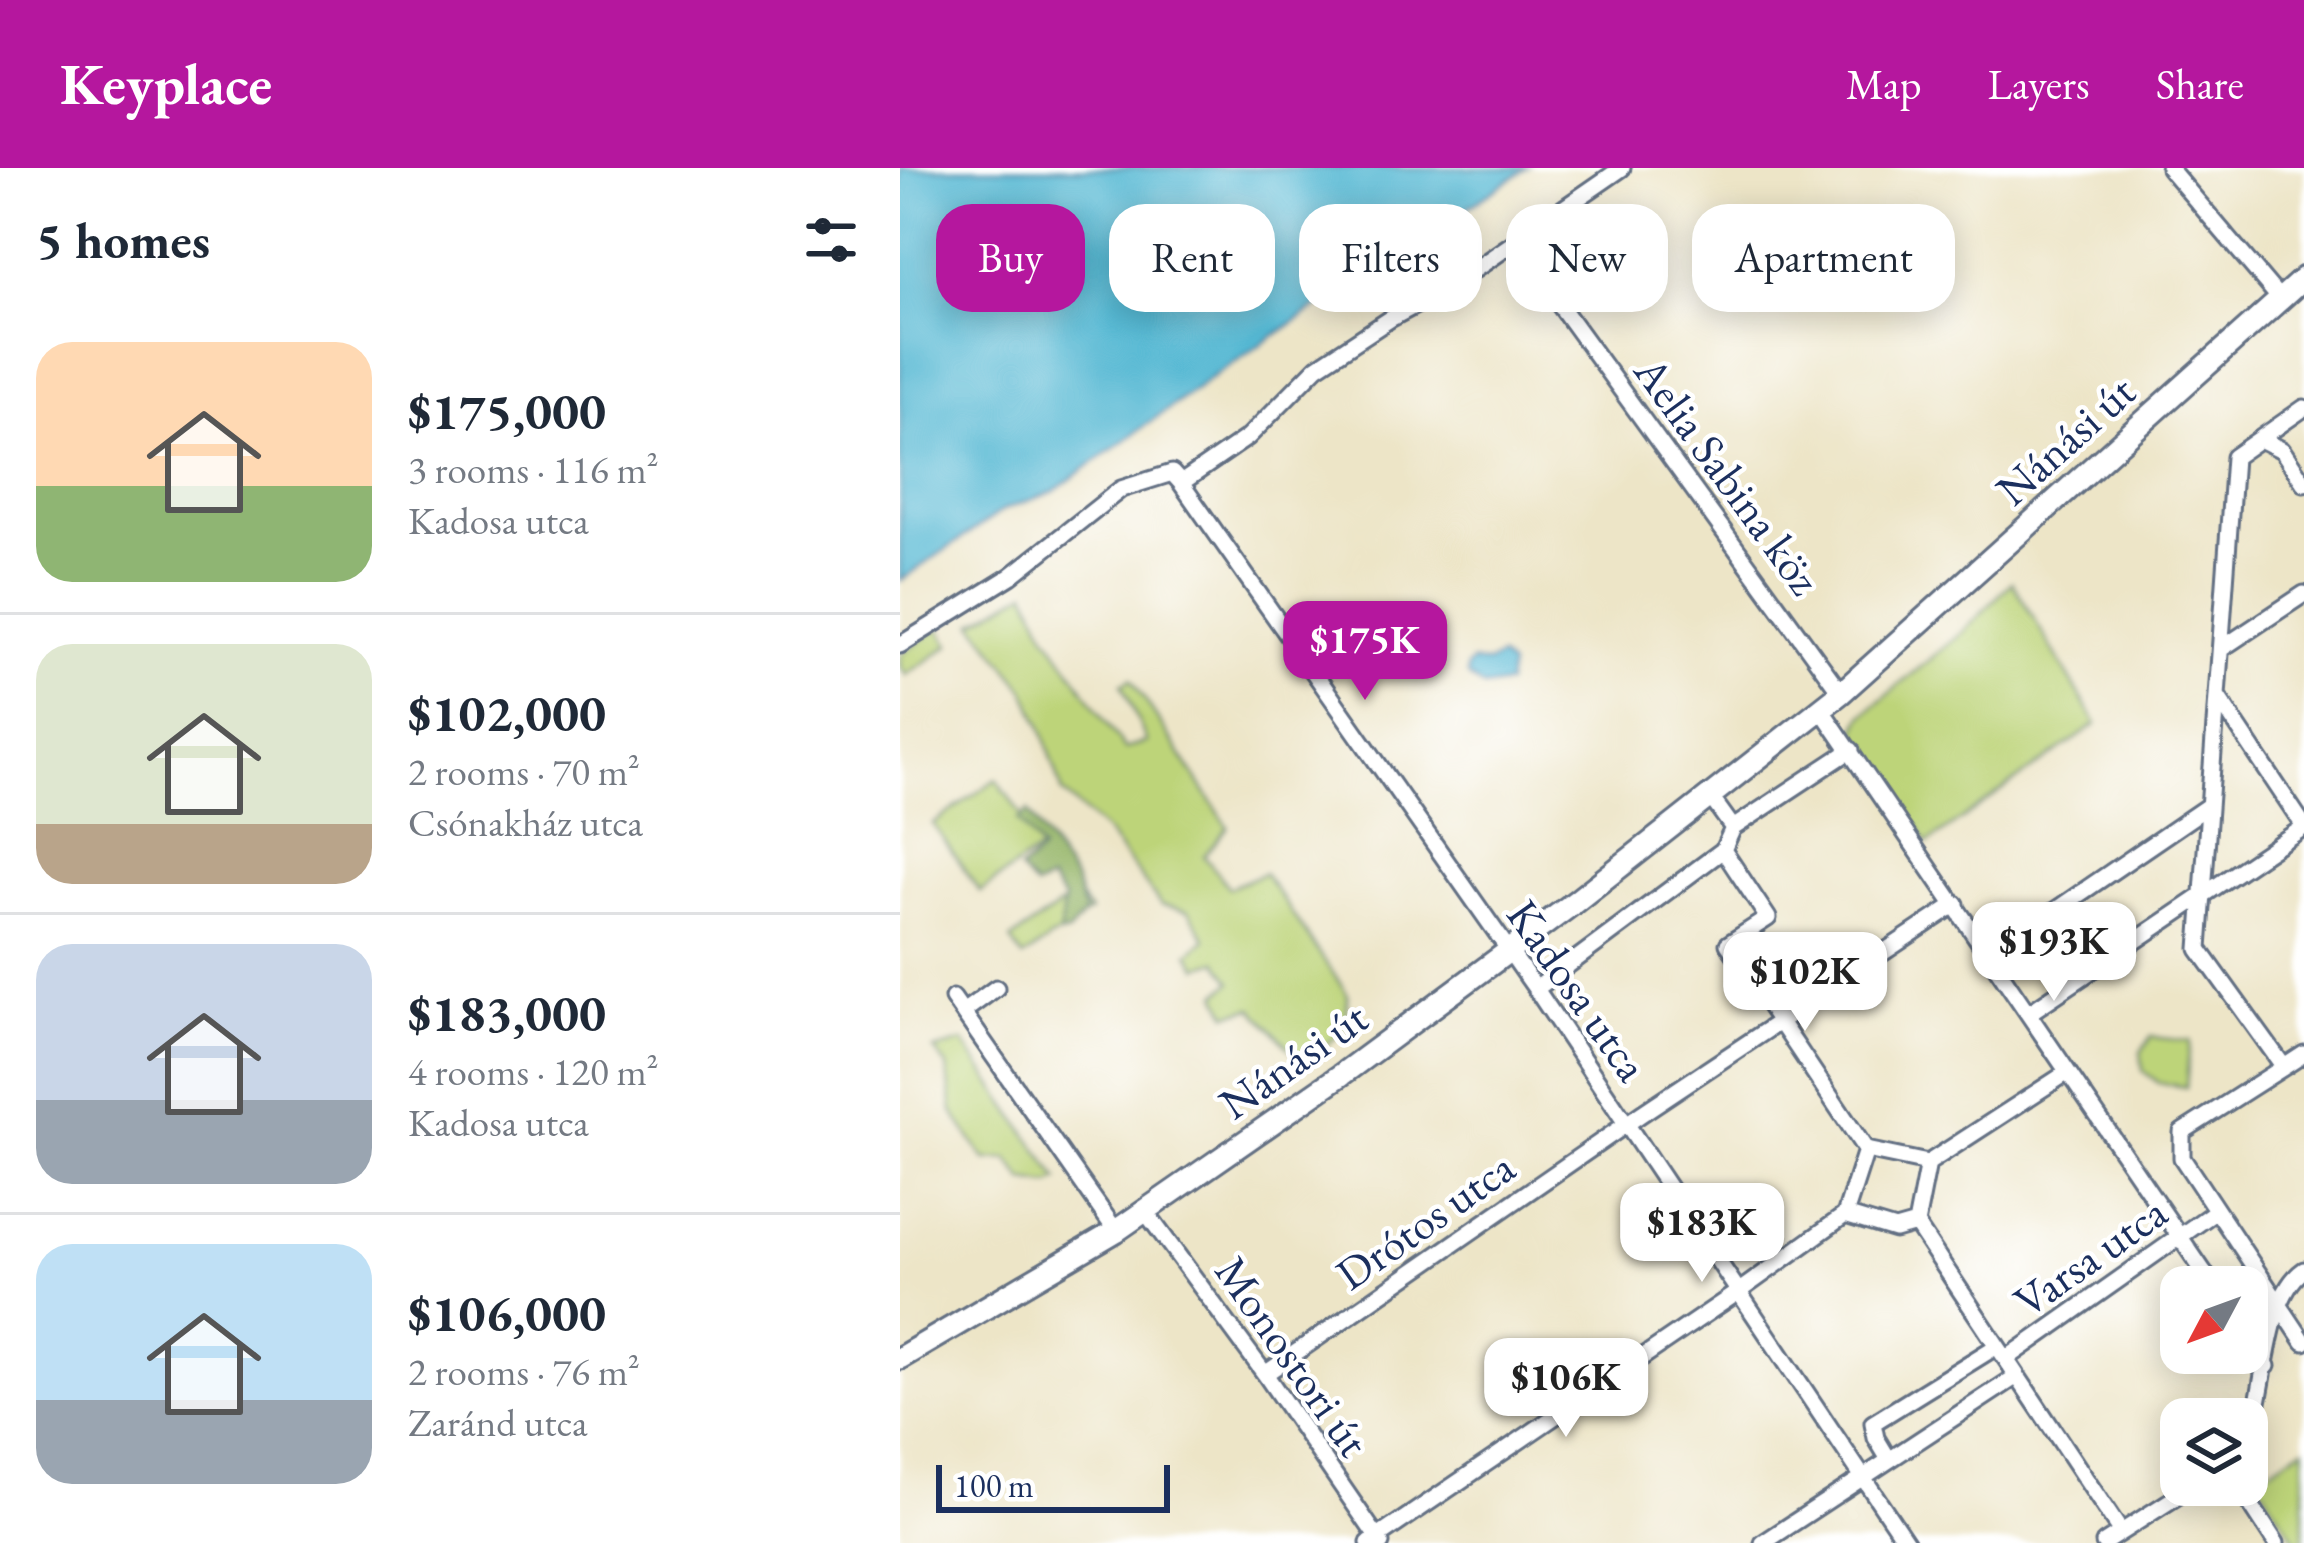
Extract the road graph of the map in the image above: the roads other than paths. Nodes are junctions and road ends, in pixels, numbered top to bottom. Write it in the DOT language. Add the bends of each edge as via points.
graph roads {
  1 [pos="1622,168"];
  2 [pos="2169,168"];
  3 [pos="1569,204"];
  4 [pos="1506,247"];
  5 [pos="2296,289"];
  6 [pos="1565,312"];
  7 [pos="2304,408"];
  8 [pos="2262,440"];
  9 [pos="2304,483"];
  10 [pos="1181,484"];
  11 [pos="2304,594"];
  12 [pos="900,645"];
  13 [pos="2221,649"];
  14 [pos="1841,693"];
  15 [pos="2218,697"];
  16 [pos="1821,709"];
  17 [pos="1852,750"];
  18 [pos="1710,796"];
  19 [pos="2207,806"];
  20 [pos="2304,826"];
  21 [pos="1733,828"];
  22 [pos="1723,850"];
  23 [pos="2201,894"];
  24 [pos="1956,904"];
  25 [pos="1508,951"];
  26 [pos="1990,956"];
  27 [pos="996,988"];
  28 [pos="1536,989"];
  29 [pos="2029,1013"];
  30 [pos="1779,1020"];
  31 [pos="2304,1054"];
  32 [pos="2284,1067"];
  33 [pos="2068,1072"];
  34 [pos="1627,1124"];
  35 [pos="1866,1150"];
  36 [pos="1928,1163"];
  37 [pos="1145,1211"];
  38 [pos="2216,1211"];
  39 [pos="1844,1215"];
  40 [pos="1916,1224"];
  41 [pos="1116,1231"];
  42 [pos="2180,1237"];
  43 [pos="2200,1266"];
  44 [pos="2304,1270"];
  45 [pos="1738,1292"];
  46 [pos="2279,1304"];
  47 [pos="2304,1342"];
  48 [pos="2002,1353"];
  49 [pos="900,1358"];
  50 [pos="2268,1361"];
  51 [pos="1265,1374"];
  52 [pos="2017,1376"];
  53 [pos="1888,1458"];
  54 [pos="1863,1477"];
  55 [pos="2162,1506"];
  56 [pos="2252,1506"];
  57 [pos="2121,1532"];
  58 [pos="1376,1541"];
  59 [pos="1763,1543"];
  60 [pos="1907,1543"];
  61 [pos="2104,1543"];
  62 [pos="2276,1543"];
  1 -- 3 [label="street"];
  2 -- 5 [label="street"];
  4 -- 10 [label="street" via="1317,368 1248,437"];
  5 -- 14 [label="street, Nánási út"];
  6 -- 14 [label="street, Aelia Sabina köz"];
  7 -- 8 [label="street"];
  8 -- 9 [label="street" via="2282,450"];
  8 -- 13 [label="street" via="2234,458"];
  10 -- 12 [label="street" via="1172,473 1120,489 1011,576"];
  10 -- 25 [label="street, Kadosa utca"];
  11 -- 13 [label="street"];
  13 -- 15 [label="street"];
  14 -- 16 [label="street, Nánási út"];
  15 -- 19 [label="street"];
  15 -- 20 [label="street"];
  16 -- 17 [label="street"];
  16 -- 18 [label="street, Nánási út"];
  17 -- 21 [label="street"];
  17 -- 24 [label="street"];
  18 -- 21 [label="street"];
  18 -- 25 [label="street, Nánási út"];
  19 -- 23 [label="street"];
  19 -- 26 [label="street"];
  20 -- 23 [label="street"];
  21 -- 22 [label="street"];
  22 -- 28 [label="street"];
  22 -- 30 [label="street" via="1768,918 1728,944"];
  23 -- 29 [label="street"];
  23 -- 32 [label="street" via="2198,949"];
  24 -- 26 [label="street"];
  24 -- 30 [label="street, Drótos utca"];
  25 -- 28 [label="street, Kadosa utca"];
  25 -- 37 [label="street, Nánási út"];
  26 -- 29 [label="street"];
  27 -- 41 [label="street" via="958,1005"];
  28 -- 34 [label="street, Kadosa utca"];
  29 -- 33 [label="street"];
  30 -- 34 [label="street, Drótos utca"];
  30 -- 35 [label="street"];
  31 -- 32 [label="street"];
  32 -- 38 [label="street" via="2182,1132 2182,1159"];
  33 -- 36 [label="street"];
  33 -- 42 [label="street"];
  34 -- 45 [label="street, Kadosa utca"];
  34 -- 51 [label="street, Drótos utca"];
  35 -- 36 [label="street"];
  35 -- 39 [label="street"];
  36 -- 40 [label="street"];
  37 -- 41 [label="street, Nánási út"];
  37 -- 51 [label="street, Monostori út"];
  38 -- 42 [label="street, Varsa utca"];
  38 -- 46 [label="street"];
  39 -- 40 [label="street" via="1895,1230"];
  39 -- 45 [label="street"];
  40 -- 48 [label="street, Varsa utca"];
  41 -- 49 [label="street, Nánási út"];
  42 -- 43 [label="street"];
  42 -- 48 [label="street, Varsa utca"];
  44 -- 46 [label="street"];
  45 -- 54 [label="street, Kadosa utca"];
  45 -- 58 [label="street"];
  46 -- 47 [label="street"];
  46 -- 50 [label="street"];
  48 -- 52 [label="street, Varsa utca"];
  48 -- 53 [label="street, Varsa utca" via="1873,1423"];
  51 -- 58 [label="street, Monostori út"];
  52 -- 53 [label="street, Varsa utca"];
  52 -- 57 [label="street, Varsa utca"];
  53 -- 54 [label="street, Varsa utca"];
  54 -- 59 [label="street, Varsa utca"];
  54 -- 60 [label="street, Kadosa utca"];
  55 -- 57 [label="street"];
  56 -- 62 [label="street"];
  57 -- 61 [label="street"];
}
